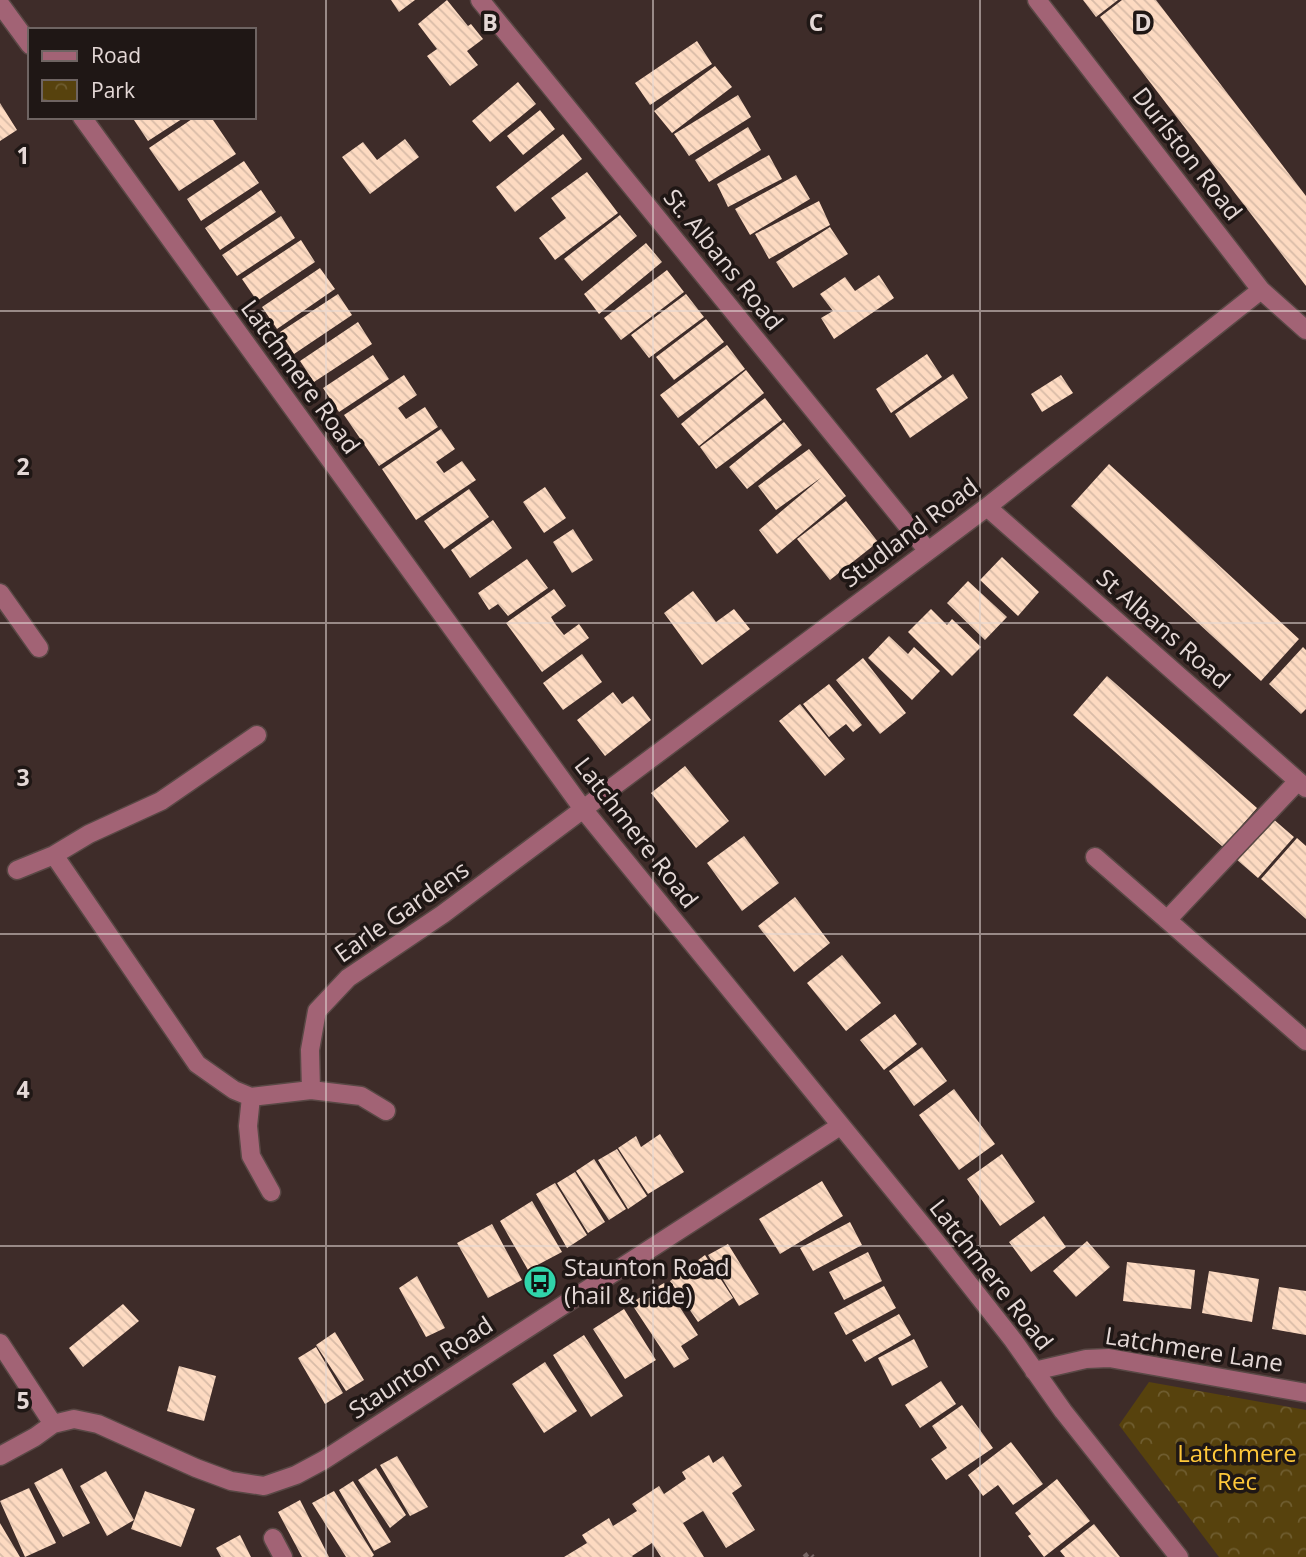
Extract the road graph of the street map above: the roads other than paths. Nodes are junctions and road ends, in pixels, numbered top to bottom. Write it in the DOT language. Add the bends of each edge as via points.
graph roads {
  1 [pos="480,0"];
  2 [pos="1037,0"];
  3 [pos="0,4"];
  4 [pos="28,42"];
  5 [pos="83,119"];
  6 [pos="1261,289"];
  7 [pos="1306,330"];
  8 [pos="987,507"];
  9 [pos="928,551"];
  10 [pos="0,593"];
  11 [pos="39,648"];
  12 [pos="257,735"];
  13 [pos="1302,785"];
  14 [pos="583,809"];
  15 [pos="54,855"];
  16 [pos="1095,857"];
  17 [pos="17,870"];
  18 [pos="1167,920"];
  19 [pos="1306,1041"];
  20 [pos="312,1090"];
  21 [pos="251,1097"];
  22 [pos="386,1111"];
  23 [pos="840,1125"];
  24 [pos="271,1192"];
  25 [pos="0,1343"];
  26 [pos="1034,1371"];
  27 [pos="1306,1393"];
  28 [pos="53,1424"];
  29 [pos="0,1456"];
  30 [pos="273,1538"];
  31 [pos="283,1557"];
  32 [pos="1179,1557"];
  1 -- 9 [label="street, St. Albans Road"];
  2 -- 6 [label="street, Durlston Road"];
  3 -- 4 [label="street"];
  5 -- 14 [label="street, Latchmere Road"];
  6 -- 7 [label="street, Durlston Road"];
  6 -- 8 [label="street, Studland Road"];
  8 -- 9 [label="street, Studland Road"];
  8 -- 13 [label="street, St Albans Road"];
  9 -- 14 [label="street, Studland Road"];
  10 -- 11 [label="street"];
  12 -- 15 [label="street" via="161,801"];
  13 -- 18 [label="street"];
  14 -- 20 [label="street, Earle Gardens" via="443,914 348,978 317,1011 310,1050"];
  14 -- 23 [label="street, Latchmere Road"];
  15 -- 17 [label="street"];
  15 -- 21 [label="street" via="197,1064"];
  16 -- 18 [label="street"];
  18 -- 19 [label="street"];
  20 -- 21 [label="street"];
  20 -- 22 [label="street" via="360,1096"];
  21 -- 24 [label="street" via="251,1156"];
  23 -- 26 [label="street, Latchmere Road"];
  23 -- 28 [label="street, Staunton Road" via="296,1475 264,1486 231,1481 98,1424 74,1419"];
  25 -- 28 [label="street"];
  26 -- 27 [label="street, Latchmere Lane" via="1109,1358"];
  26 -- 32 [label="street, Latchmere Road"];
  28 -- 29 [label="street, Staunton Road"];
  30 -- 31 [label="street"];
}
